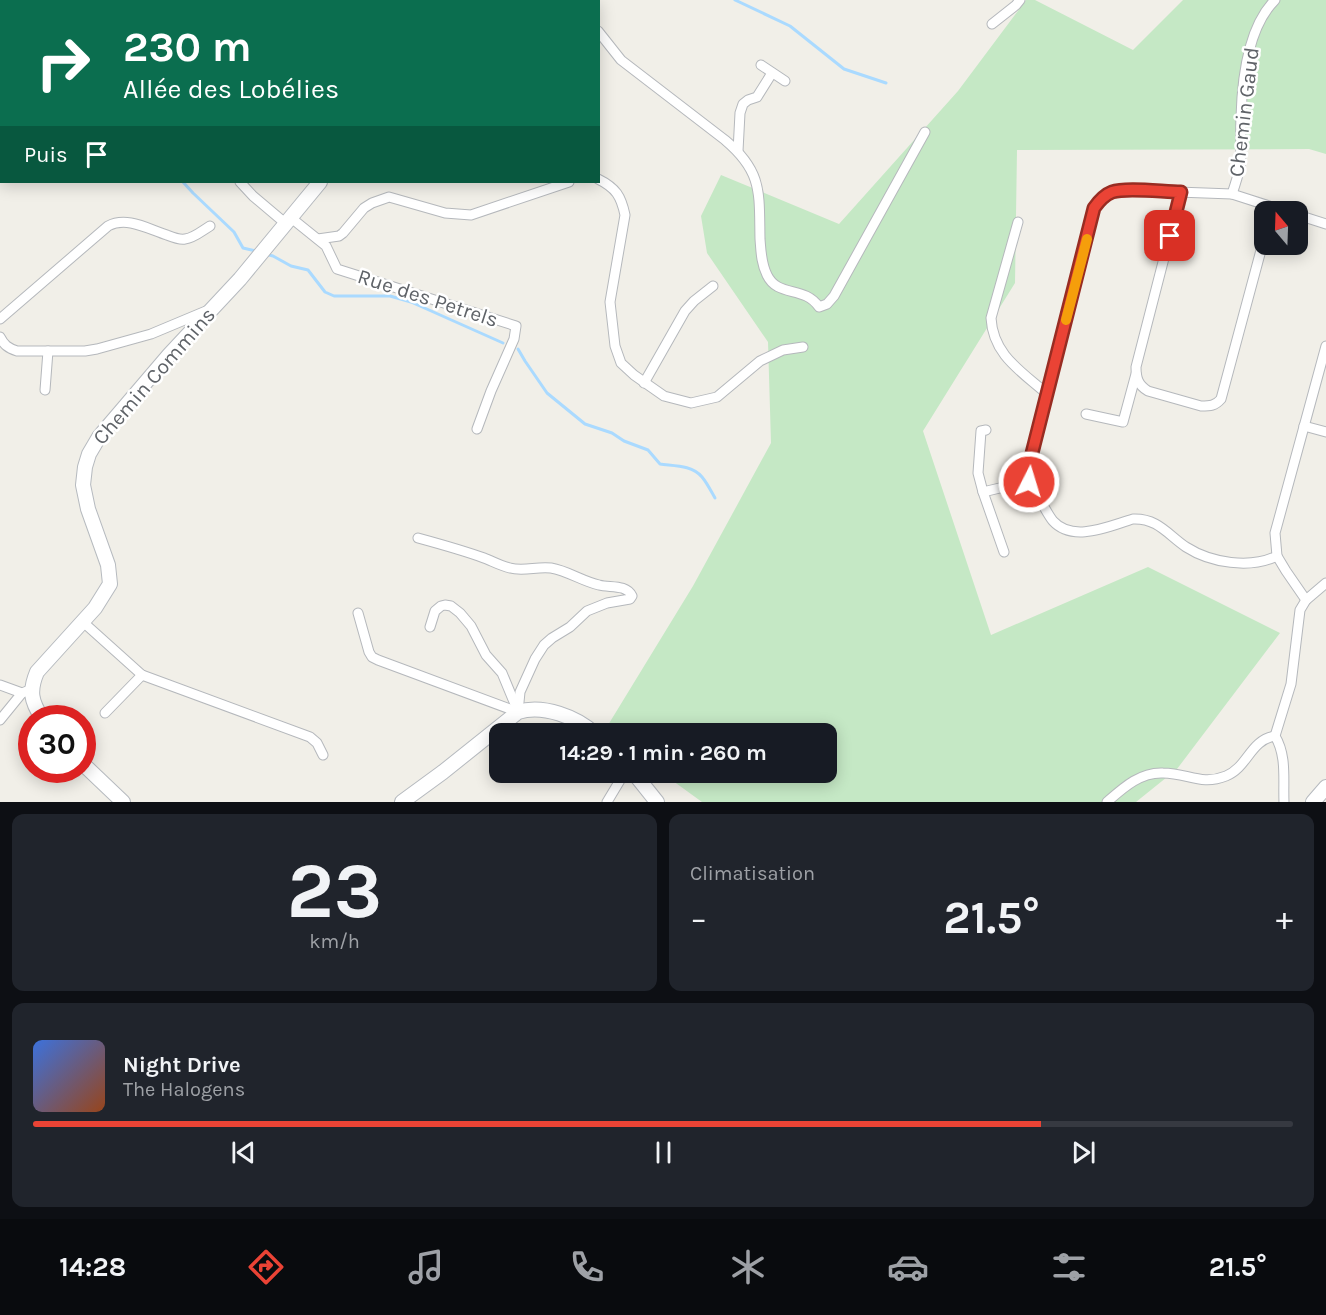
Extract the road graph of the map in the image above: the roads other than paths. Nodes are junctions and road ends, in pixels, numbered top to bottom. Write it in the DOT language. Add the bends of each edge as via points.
graph roads {
  1 [pos="1020,0"];
  2 [pos="1275,0"];
  3 [pos="992,24"];
  4 [pos="600,34"];
  5 [pos="761,65"];
  6 [pos="772,73"];
  7 [pos="785,81"];
  8 [pos="925,132"];
  9 [pos="738,151"];
  10 [pos="600,180"];
  11 [pos="241,183"];
  12 [pos="319,183"];
  13 [pos="566,183"];
  14 [pos="1181,192"];
  15 [pos="1232,194"];
  16 [pos="1254,202"];
  17 [pos="1308,218"];
  18 [pos="287,220"];
  19 [pos="1018,222"];
  20 [pos="1326,224"];
  21 [pos="210,226"];
  22 [pos="318,239"];
  23 [pos="1260,255"];
  24 [pos="713,286"];
  25 [pos="212,308"];
  26 [pos="0,319"];
  27 [pos="0,337"];
  28 [pos="1326,346"];
  29 [pos="803,347"];
  30 [pos="48,351"];
  31 [pos="1136,374"];
  32 [pos="644,383"];
  33 [pos="45,390"];
  34 [pos="1047,394"];
  35 [pos="1086,414"];
  36 [pos="1304,426"];
  37 [pos="477,429"];
  38 [pos="986,430"];
  39 [pos="1326,432"];
  40 [pos="1029,482"];
  41 [pos="983,492"];
  42 [pos="418,538"];
  43 [pos="1004,552"];
  44 [pos="1277,556"];
  45 [pos="1326,583"];
  46 [pos="1306,600"];
  47 [pos="358,613"];
  48 [pos="83,622"];
  49 [pos="430,627"];
  50 [pos="142,675"];
  51 [pos="0,685"];
  52 [pos="27,691"];
  53 [pos="34,705"];
  54 [pos="518,712"];
  55 [pos="105,713"];
  56 [pos="0,720"];
  57 [pos="579,723"];
  58 [pos="1275,736"];
  59 [pos="323,755"];
  60 [pos="96,776"];
  61 [pos="618,783"];
  62 [pos="642,783"];
  63 [pos="1326,787"];
  64 [pos="123,802"];
  65 [pos="402,802"];
  66 [pos="607,802"];
  67 [pos="657,802"];
  68 [pos="1107,802"];
  69 [pos="1284,802"];
  70 [pos="1313,802"];
  1 -- 3 [label="street"];
  2 -- 15 [label="street, Chemin Gaud" via="1257,28 1250,49 1243,91 1242,145"];
  4 -- 9 [label="street" via="621,60"];
  5 -- 6 [label="street"];
  6 -- 7 [label="street"];
  6 -- 9 [label="street" via="757,97 743,104"];
  8 -- 9 [label="street" via="834,296 819,307 808,296 771,283 766,274 761,254 757,182"];
  10 -- 32 [label="street" via="617,192 625,215 610,302 615,346 621,363"];
  11 -- 18 [label="street, Rue des Petrels" via="252,196"];
  12 -- 18 [label="street, Chemin Commins"];
  13 -- 22 [label="street" via="471,215 445,213 389,197 364,208 339,236"];
  14 -- 15 [label="street"];
  14 -- 31 [label="street"];
  14 -- 34 [label="street" via="1123,190 1100,200 1094,208"];
  15 -- 16 [label="street"];
  17 -- 20 [label="street"];
  18 -- 22 [label="street, Rue des Petrels"];
  18 -- 25 [label="street, Chemin Commins"];
  19 -- 34 [label="street" via="991,318 992,331 1002,353"];
  21 -- 26 [label="street" via="181,239 136,224 115,222"];
  22 -- 37 [label="street, Rue des Petrels" via="326,246 337,269 516,326"];
  23 -- 31 [label="street" via="1223,393 1216,404 1201,406 1148,391"];
  24 -- 32 [label="street" via="685,311"];
  25 -- 30 [label="street" via="151,334 98,349"];
  25 -- 48 [label="street, Chemin Commins" via="99,437 89,454 83,485 108,565 110,584"];
  27 -- 30 [label="street" via="3,344 17,351"];
  28 -- 36 [label="street"];
  29 -- 32 [label="street" via="783,350 760,361 717,397 691,403 664,396"];
  30 -- 33 [label="street"];
  31 -- 35 [label="street" via="1123,422"];
  34 -- 40 [label="street" via="1029,465"];
  36 -- 39 [label="street"];
  36 -- 44 [label="street" via="1275,533"];
  38 -- 41 [label="street" via="981,431 978,473"];
  40 -- 41 [label="street"];
  40 -- 44 [label="street" via="1054,522 1069,530 1086,532 1141,519 1156,524 1200,555 1246,563"];
  41 -- 43 [label="street"];
  42 -- 54 [label="street" via="510,568 566,571 598,585 623,588 632,596 587,611 544,645 520,692"];
  44 -- 46 [label="street"];
  45 -- 46 [label="street"];
  46 -- 58 [label="street" via="1300,610 1291,684"];
  47 -- 54 [label="street" via="372,657"];
  48 -- 50 [label="street"];
  48 -- 52 [label="street, Chemin Commins" via="37,672"];
  49 -- 54 [label="street" via="441,606 451,606 460,613 502,673"];
  50 -- 55 [label="street"];
  50 -- 59 [label="street" via="310,737"];
  51 -- 52 [label="street"];
  52 -- 53 [label="street"];
  52 -- 56 [label="street, Chemin Commins"];
  54 -- 57 [label="street" via="548,710"];
  54 -- 65 [label="street"];
  58 -- 68 [label="street" via="1263,740 1234,773 1225,777 1206,781 1162,773 1151,775 1129,783"];
  58 -- 69 [label="street" via="1283,758"];
  60 -- 64 [label="street"];
  61 -- 66 [label="street"];
  62 -- 67 [label="street"];
  63 -- 70 [label="street"];
}
